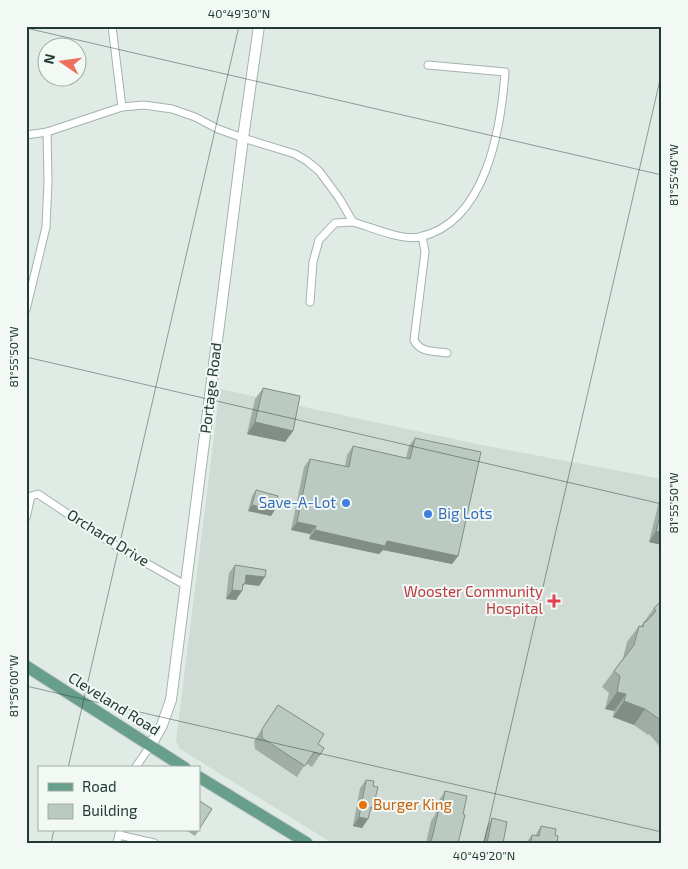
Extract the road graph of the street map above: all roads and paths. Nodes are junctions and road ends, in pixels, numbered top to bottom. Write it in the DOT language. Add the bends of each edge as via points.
graph roads {
  1 [pos="112,26"];
  2 [pos="259,26"];
  3 [pos="428,65"];
  4 [pos="122,107"];
  5 [pos="47,132"];
  6 [pos="26,135"];
  7 [pos="242,138"];
  8 [pos="353,222"];
  9 [pos="422,236"];
  10 [pos="310,302"];
  11 [pos="26,310"];
  12 [pos="447,353"];
  13 [pos="26,518"];
  14 [pos="185,585"];
  15 [pos="26,666"];
  16 [pos="150,745"];
  17 [pos="137,766"];
  18 [pos="182,766"];
  19 [pos="200,778"];
  20 [pos="119,836"];
  21 [pos="154,843"];
  22 [pos="307,843"];
  1 -- 4 [label="street"];
  2 -- 7 [label="main road, Portage Road"];
  3 -- 9 [label="street" via="505,72 501,109 483,178 472,199 456,217 440,229"];
  4 -- 5 [label="street"];
  4 -- 7 [label="street" via="144,105 172,109"];
  5 -- 6 [label="street"];
  5 -- 11 [label="street" via="46,227"];
  7 -- 8 [label="street" via="296,154 306,161 324,178"];
  7 -- 14 [label="main road, Portage Road"];
  8 -- 9 [label="street" via="400,236"];
  8 -- 10 [label="street" via="335,223 319,240 312,262"];
  9 -- 12 [label="street" via="425,252 414,340 422,350"];
  13 -- 14 [label="street, Orchard Drive" via="31,496 38,494 116,546"];
  14 -- 16 [label="main road, Portage Road" via="171,700"];
  15 -- 16 [label="main road, Cleveland Road"];
  16 -- 17 [label="street"];
  16 -- 18 [label="main road, Cleveland Road"];
  19 -- 22 [label="main road"];
  20 -- 21 [label="street"];
}
